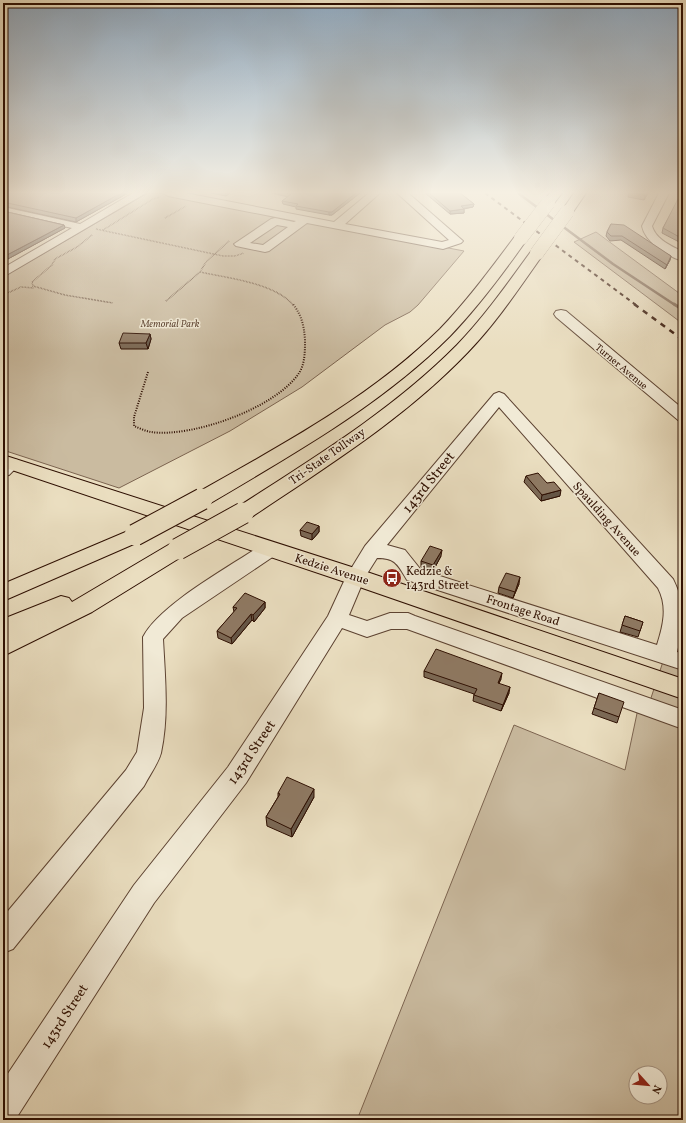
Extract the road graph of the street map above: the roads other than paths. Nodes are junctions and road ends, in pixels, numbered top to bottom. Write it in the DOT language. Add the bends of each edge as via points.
graph roads {
  1 [pos="50,245"];
  2 [pos="247,245"];
  3 [pos="270,245"];
  4 [pos="515,245"];
  5 [pos="542,245"];
  6 [pos="665,245"];
  7 [pos="683,257"];
  8 [pos="4,271"];
  9 [pos="561,314"];
  10 [pos="499,397"];
  11 [pos="683,417"];
  12 [pos="6,465"];
  13 [pos="178,549"];
  14 [pos="270,549"];
  15 [pos="372,551"];
  16 [pos="356,577"];
  17 [pos="3,593"];
  18 [pos="337,619"];
  19 [pos="3,629"];
  20 [pos="3,647"];
  21 [pos="674,659"];
  22 [pos="683,689"];
  23 [pos="683,720"];
  24 [pos="3,939"];
  25 [pos="3,1109"];
  1 -- 8 [label="street"];
  2 -- 3 [label="street" via="265,249"];
  4 -- 17 [label="main road, bridge" via="445,332 386,382 305,439 135,535"];
  5 -- 13 [label="main road, Tri-State Tollway, bridge" via="508,294 462,348 405,401 243,513"];
  6 -- 7 [label="street"];
  9 -- 11 [label="street, Turner Avenue"];
  10 -- 15 [label="street, 143rd Street"];
  10 -- 21 [label="street, Spaulding Avenue" via="661,576 671,592 675,605"];
  12 -- 14 [label="main road, Kedzie Avenue"];
  13 -- 19 [label="main road, Tri-State Tollway"];
  13 -- 20 [label="main road" via="84,606"];
  14 -- 16 [label="main road, Kedzie Avenue"];
  14 -- 24 [label="street" via="175,613 153,637 155,708 149,754 135,778"];
  15 -- 16 [label="street, 143rd Street"];
  15 -- 21 [label="street, Frontage Road" via="401,555 414,575"];
  16 -- 18 [label="street, 143rd Street"];
  16 -- 22 [label="main road, Kedzie Avenue"];
  18 -- 23 [label="street" via="367,629 390,621 408,621"];
  18 -- 25 [label="street, 143rd Street" via="237,775 144,894"];
}
